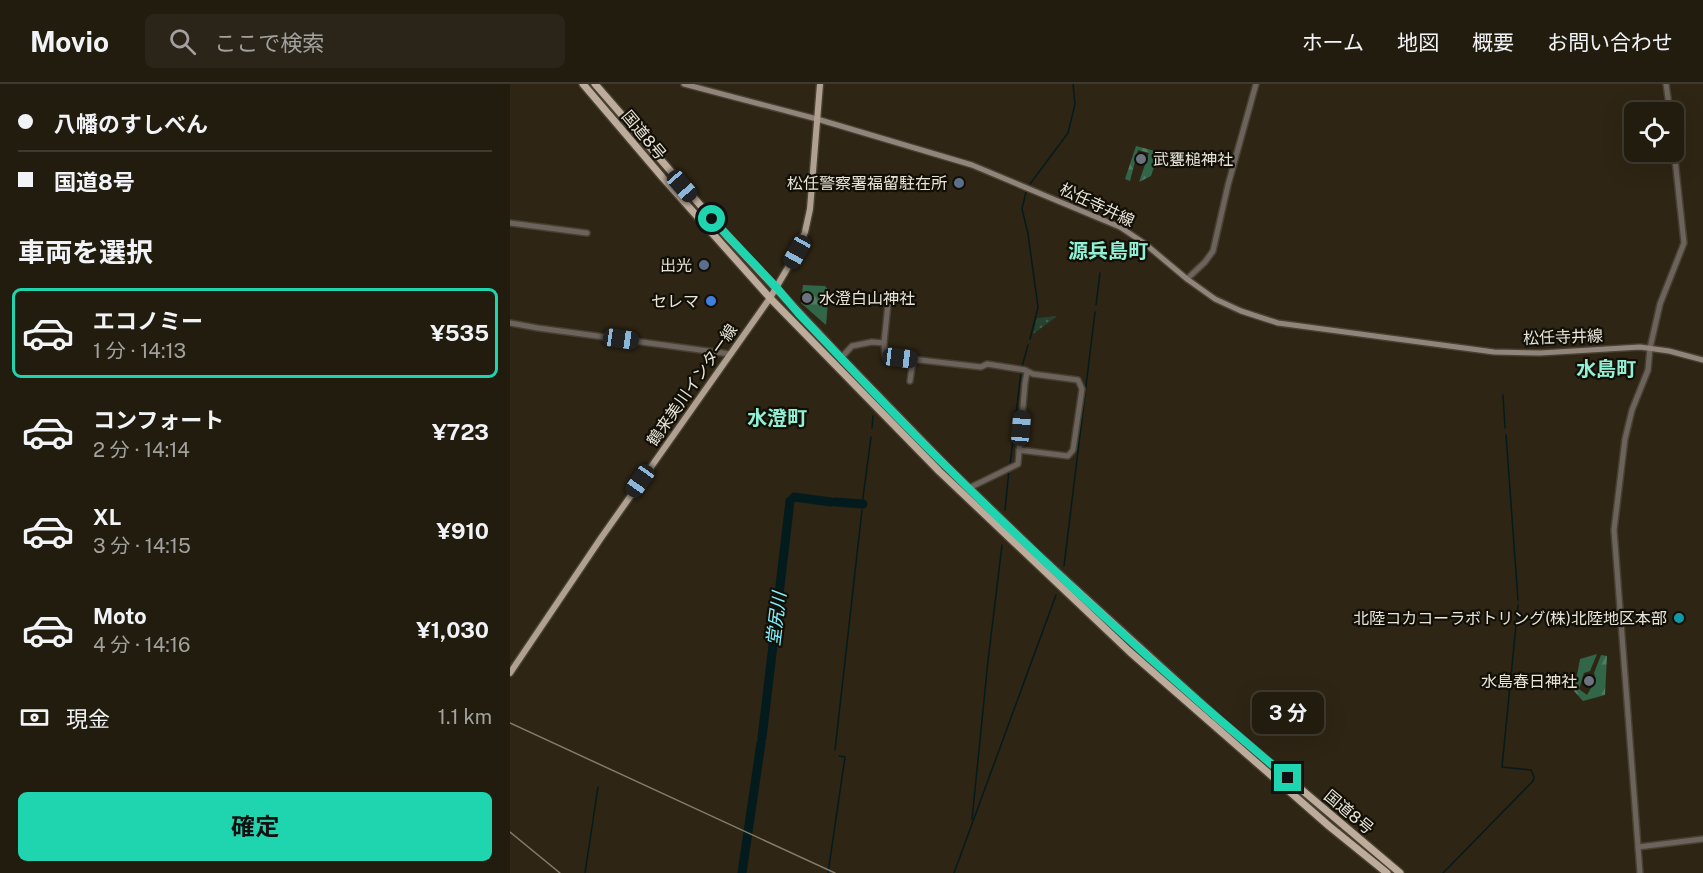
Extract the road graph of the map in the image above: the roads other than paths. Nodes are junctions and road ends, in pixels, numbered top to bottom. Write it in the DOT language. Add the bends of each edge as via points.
graph roads {
  1 [pos="583,84"];
  2 [pos="595,84"];
  3 [pos="684,84"];
  4 [pos="820,84"];
  5 [pos="1256,84"];
  6 [pos="1666,84"];
  7 [pos="1669,102"];
  8 [pos="817,119"];
  9 [pos="1675,162"];
  10 [pos="510,223"];
  11 [pos="587,233"];
  12 [pos="1187,279"];
  13 [pos="777,288"];
  14 [pos="889,294"];
  15 [pos="770,298"];
  16 [pos="510,323"];
  17 [pos="884,343"];
  18 [pos="1650,348"];
  19 [pos="730,354"];
  20 [pos="841,358"];
  21 [pos="913,360"];
  22 [pos="1703,360"];
  23 [pos="1023,370"];
  24 [pos="910,381"];
  25 [pos="1019,450"];
  26 [pos="969,488"];
  27 [pos="510,673"];
  28 [pos="1703,839"];
  29 [pos="1638,847"];
  30 [pos="1387,873"];
  31 [pos="1400,873"];
  32 [pos="1640,873"];
  1 -- 15 [label="highway, 国道8号"];
  2 -- 13 [label="highway, 国道8号"];
  3 -- 8 [label="main road, 松任寺井線"];
  4 -- 8 [label="main road, 鶴来美川インター線"];
  5 -- 12 [label="street" via="1213,251"];
  6 -- 7 [label="street"];
  8 -- 12 [label="main road, 松任寺井線" via="972,165 1120,227"];
  8 -- 13 [label="main road, 鶴来美川インター線" via="806,232"];
  9 -- 18 [label="street" via="1684,243 1660,303"];
  10 -- 11 [label="street"];
  12 -- 18 [label="main road, 松任寺井線" via="1215,299 1278,322 1494,352"];
  13 -- 15 [label="main road, 鶴来美川インター線"];
  13 -- 20 [label="highway, 国道8号"];
  14 -- 17 [label="street"];
  15 -- 19 [label="main road, 鶴来美川インター線"];
  15 -- 30 [label="highway, 国道8号" via="939,471 1130,652"];
  16 -- 19 [label="street"];
  17 -- 20 [label="street" via="852,346"];
  17 -- 21 [label="street" via="885,356"];
  18 -- 22 [label="main road, 松任寺井線"];
  18 -- 29 [label="street" via="1648,370 1625,439 1614,530"];
  19 -- 27 [label="main road, 鶴来美川インター線"];
  20 -- 26 [label="highway, 国道8号"];
  21 -- 23 [label="street"];
  21 -- 24 [label="street"];
  23 -- 25 [label="street"];
  23 -- 25 [label="street" via="1078,380 1082,389 1071,454"];
  25 -- 26 [label="street" via="1018,464"];
  26 -- 31 [label="highway, 国道8号" via="1218,719"];
  28 -- 29 [label="street"];
  29 -- 32 [label="street"];
}
